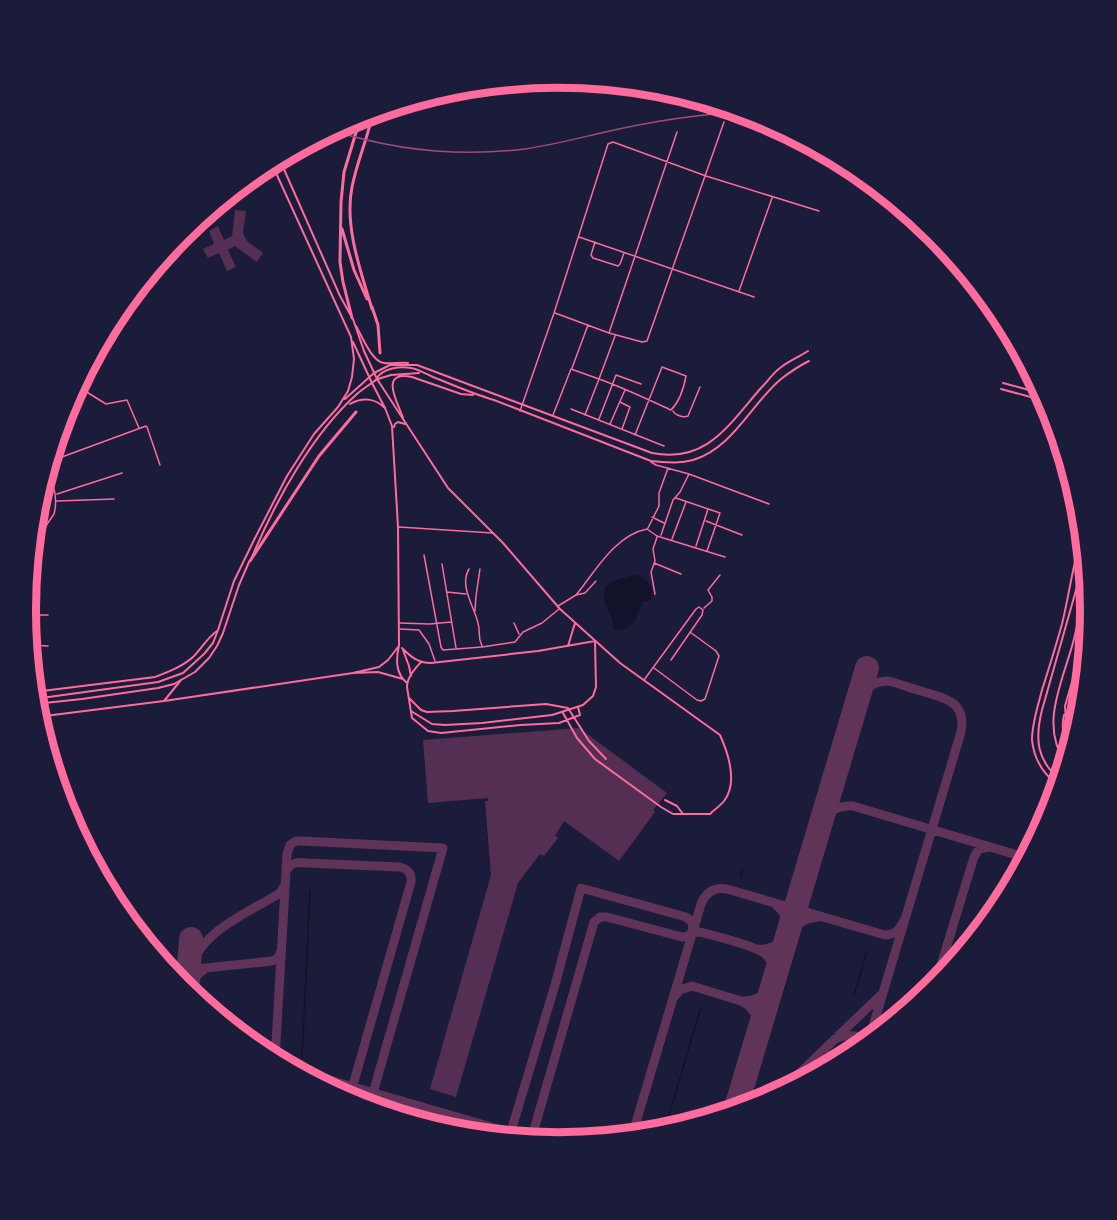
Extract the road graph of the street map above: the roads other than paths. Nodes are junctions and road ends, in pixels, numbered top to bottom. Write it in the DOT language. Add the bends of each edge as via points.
graph roads {
  1 [pos="372,122"];
  2 [pos="724,122"];
  3 [pos="357,128"];
  4 [pos="677,132"];
  5 [pos="667,162"];
  6 [pos="283,167"];
  7 [pos="276,171"];
  8 [pos="706,176"];
  9 [pos="773,197"];
  10 [pos="819,212"];
  11 [pos="340,218"];
  12 [pos="578,237"];
  13 [pos="595,242"];
  14 [pos="625,252"];
  15 [pos="636,256"];
  16 [pos="673,269"];
  17 [pos="739,291"];
  18 [pos="753,297"];
  19 [pos="372,309"];
  20 [pos="554,313"];
  21 [pos="352,318"];
  22 [pos="588,325"];
  23 [pos="356,326"];
  24 [pos="609,333"];
  25 [pos="615,335"];
  26 [pos="351,337"];
  27 [pos="808,351"];
  28 [pos="380,352"];
  29 [pos="809,361"];
  30 [pos="417,365"];
  31 [pos="571,369"];
  32 [pos="422,372"];
  33 [pos="374,373"];
  34 [pos="368,376"];
  35 [pos="377,379"];
  36 [pos="599,379"];
  37 [pos="1003,382"];
  38 [pos="372,383"];
  39 [pos="612,384"];
  40 [pos="641,384"];
  41 [pos="700,387"];
  42 [pos="625,389"];
  43 [pos="1001,389"];
  44 [pos="85,391"];
  45 [pos="1032,391"];
  46 [pos="476,395"];
  47 [pos="1036,398"];
  48 [pos="650,399"];
  49 [pos="342,401"];
  50 [pos="620,402"];
  51 [pos="522,405"];
  52 [pos="346,406"];
  53 [pos="385,408"];
  54 [pos="571,409"];
  55 [pos="672,410"];
  56 [pos="520,411"];
  57 [pos="356,412"];
  58 [pos="585,415"];
  59 [pos="553,416"];
  60 [pos="403,418"];
  61 [pos="598,420"];
  62 [pos="610,425"];
  63 [pos="408,426"];
  64 [pos="139,428"];
  65 [pos="622,430"];
  66 [pos="393,433"];
  67 [pos="635,435"];
  68 [pos="664,446"];
  69 [pos="644,450"];
  70 [pos="59,457"];
  71 [pos="641,457"];
  72 [pos="651,461"];
  73 [pos="160,465"];
  74 [pos="668,468"];
  75 [pos="122,473"];
  76 [pos="689,474"];
  77 [pos="52,482"];
  78 [pos="56,494"];
  79 [pos="676,498"];
  80 [pos="114,499"];
  81 [pos="56,501"];
  82 [pos="686,501"];
  83 [pos="769,504"];
  84 [pos="708,509"];
  85 [pos="652,517"];
  86 [pos="705,521"];
  87 [pos="664,524"];
  88 [pos="716,525"];
  89 [pos="398,527"];
  90 [pos="647,529"];
  91 [pos="42,532"];
  92 [pos="493,532"];
  93 [pos="742,535"];
  94 [pos="659,536"];
  95 [pos="672,539"];
  96 [pos="695,547"];
  97 [pos="707,551"];
  98 [pos="1078,551"];
  99 [pos="423,555"];
  100 [pos="725,557"];
  101 [pos="250,561"];
  102 [pos="654,563"];
  103 [pos="442,564"];
  104 [pos="469,569"];
  105 [pos="480,569"];
  106 [pos="681,574"];
  107 [pos="720,575"];
  108 [pos="1080,576"];
  109 [pos="596,582"];
  110 [pos="446,592"];
  111 [pos="467,594"];
  112 [pos="654,594"];
  113 [pos="576,595"];
  114 [pos="559,607"];
  115 [pos="1081,608"];
  116 [pos="703,609"];
  117 [pos="475,612"];
  118 [pos="48,615"];
  119 [pos="452,622"];
  120 [pos="398,623"];
  121 [pos="514,623"];
  122 [pos="575,623"];
  123 [pos="437,624"];
  124 [pos="36,627"];
  125 [pos="398,629"];
  126 [pos="218,630"];
  127 [pos="690,632"];
  128 [pos="519,635"];
  129 [pos="595,641"];
  130 [pos="37,645"];
  131 [pos="48,646"];
  132 [pos="567,646"];
  133 [pos="401,647"];
  134 [pos="482,647"];
  135 [pos="456,649"];
  136 [pos="1079,659"];
  137 [pos="671,660"];
  138 [pos="421,662"];
  139 [pos="436,662"];
  140 [pos="653,667"];
  141 [pos="353,673"];
  142 [pos="411,676"];
  143 [pos="403,679"];
  144 [pos="182,680"];
  145 [pos="643,680"];
  146 [pos="407,683"];
  147 [pos="42,691"];
  148 [pos="43,698"];
  149 [pos="409,698"];
  150 [pos="164,702"];
  151 [pos="44,703"];
  152 [pos="560,706"];
  153 [pos="1065,706"];
  154 [pos="578,707"];
  155 [pos="411,711"];
  156 [pos="47,716"];
  157 [pos="1068,726"];
  158 [pos="1065,737"];
  159 [pos="1060,753"];
  160 [pos="606,759"];
  161 [pos="1054,774"];
  162 [pos="1052,780"];
  163 [pos="665,801"];
  164 [pos="683,814"];
  1 -- 19 [label="highway" via="352,187 350,219"];
  2 -- 8 [label="street"];
  3 -- 11 [label="highway" via="344,172"];
  4 -- 5 [label="street"];
  5 -- 8 [label="street"];
  5 -- 12 [label="street" via="614,142 608,144"];
  5 -- 15 [label="street"];
  6 -- 21 [label="main road"];
  7 -- 26 [label="main road"];
  8 -- 9 [label="street"];
  8 -- 16 [label="street"];
  9 -- 10 [label="street"];
  9 -- 17 [label="street"];
  11 -- 19 [label="highway" via="354,270"];
  11 -- 21 [label="highway" via="340,262"];
  12 -- 13 [label="street"];
  12 -- 20 [label="street"];
  13 -- 14 [label="street"];
  13 -- 14 [label="street" via="592,257 616,266"];
  14 -- 15 [label="street"];
  15 -- 16 [label="street"];
  15 -- 24 [label="street"];
  16 -- 17 [label="street"];
  16 -- 25 [label="street" via="647,341"];
  17 -- 18 [label="street"];
  19 -- 28 [label="highway"];
  20 -- 22 [label="street"];
  20 -- 51 [label="street"];
  21 -- 23 [label="main road"];
  22 -- 24 [label="street"];
  22 -- 31 [label="street"];
  23 -- 30 [label="main road" via="378,361"];
  23 -- 33 [label="main road"];
  24 -- 25 [label="street"];
  25 -- 36 [label="street"];
  26 -- 34 [label="main road"];
  26 -- 49 [label="main road" via="353,370"];
  27 -- 69 [label="main road" via="780,368 709,445 675,455"];
  29 -- 72 [label="main road" via="781,379 712,452 690,461"];
  30 -- 33 [label="main road" via="390,365"];
  30 -- 51 [label="main road"];
  31 -- 36 [label="street"];
  31 -- 59 [label="street"];
  32 -- 35 [label="main road"];
  32 -- 35 [label="main road" via="391,369"];
  32 -- 46 [label="main road"];
  33 -- 34 [label="main road"];
  33 -- 35 [label="main road"];
  34 -- 38 [label="main road"];
  34 -- 49 [label="main road"];
  35 -- 38 [label="main road"];
  35 -- 60 [label="main road"];
  36 -- 39 [label="street"];
  36 -- 58 [label="street"];
  37 -- 45 [label="main road"];
  38 -- 52 [label="main road"];
  38 -- 53 [label="main road"];
  39 -- 40 [label="street" via="617,375"];
  39 -- 42 [label="street"];
  39 -- 61 [label="street"];
  41 -- 55 [label="street" via="688,416"];
  42 -- 48 [label="street"];
  42 -- 50 [label="street"];
  43 -- 47 [label="main road"];
  44 -- 64 [label="street" via="106,404 127,400"];
  46 -- 56 [label="main road"];
  46 -- 60 [label="main road" via="403,376 395,380 392,389"];
  48 -- 55 [label="street"];
  48 -- 55 [label="street" via="663,366 686,376"];
  48 -- 67 [label="street"];
  49 -- 126 [label="main road" via="314,434 287,476 234,581"];
  50 -- 62 [label="street"];
  50 -- 65 [label="street" via="630,407"];
  51 -- 56 [label="street"];
  51 -- 59 [label="main road"];
  52 -- 53 [label="main road" via="365,399"];
  52 -- 101 [label="main road" via="317,439 291,480"];
  53 -- 66 [label="main road"];
  54 -- 58 [label="street"];
  56 -- 71 [label="main road"];
  57 -- 101 [label="highway" via="319,456"];
  58 -- 61 [label="street"];
  59 -- 69 [label="main road"];
  60 -- 63 [label="main road"];
  61 -- 62 [label="street"];
  62 -- 65 [label="street"];
  63 -- 66 [label="main road" via="396,423"];
  63 -- 92 [label="main road" via="448,488"];
  64 -- 70 [label="street"];
  64 -- 73 [label="street" via="147,427"];
  65 -- 67 [label="street"];
  66 -- 89 [label="main road"];
  67 -- 68 [label="street"];
  69 -- 71 [label="main road"];
  71 -- 72 [label="main road"];
  72 -- 74 [label="street"];
  74 -- 76 [label="street"];
  74 -- 85 [label="street" via="659,506"];
  75 -- 78 [label="street"];
  76 -- 79 [label="street"];
  76 -- 83 [label="street"];
  77 -- 78 [label="street"];
  78 -- 81 [label="street"];
  79 -- 82 [label="street"];
  79 -- 87 [label="street"];
  80 -- 81 [label="street"];
  81 -- 91 [label="street" via="54,514"];
  82 -- 84 [label="street"];
  82 -- 95 [label="street"];
  84 -- 86 [label="street"];
  84 -- 88 [label="street" via="720,513"];
  85 -- 87 [label="street"];
  85 -- 90 [label="street"];
  86 -- 88 [label="street"];
  86 -- 96 [label="street"];
  87 -- 94 [label="street"];
  88 -- 93 [label="street"];
  88 -- 97 [label="street"];
  89 -- 92 [label="street"];
  89 -- 120 [label="main road"];
  90 -- 94 [label="street"];
  90 -- 113 [label="street" via="611,551"];
  92 -- 114 [label="main road"];
  94 -- 95 [label="street"];
  94 -- 102 [label="street" via="653,549"];
  95 -- 96 [label="street"];
  96 -- 97 [label="street"];
  97 -- 100 [label="street"];
  98 -- 162 [label="main road" via="1033,732 1039,764"];
  99 -- 123 [label="street"];
  101 -- 144 [label="main road" via="217,646 196,671"];
  102 -- 106 [label="street"];
  102 -- 112 [label="street"];
  103 -- 110 [label="street"];
  104 -- 111 [label="street"];
  105 -- 117 [label="street"];
  107 -- 116 [label="street" via="708,590 712,601"];
  108 -- 161 [label="main road" via="1038,728 1042,756"];
  109 -- 113 [label="street" via="586,593"];
  110 -- 111 [label="street"];
  110 -- 119 [label="street"];
  111 -- 117 [label="street"];
  113 -- 114 [label="street"];
  114 -- 122 [label="main road"];
  114 -- 128 [label="street"];
  115 -- 159 [label="main road" via="1053,713 1054,739"];
  116 -- 127 [label="street"];
  116 -- 140 [label="street" via="696,609"];
  117 -- 134 [label="street"];
  118 -- 124 [label="street" via="39,616"];
  119 -- 123 [label="street"];
  119 -- 135 [label="street"];
  120 -- 123 [label="street"];
  120 -- 125 [label="main road"];
  121 -- 128 [label="street"];
  122 -- 129 [label="main road"];
  122 -- 132 [label="main road"];
  123 -- 135 [label="street" via="442,650"];
  125 -- 133 [label="main road"];
  125 -- 139 [label="street" via="419,630"];
  126 -- 147 [label="main road" via="190,660 167,673"];
  126 -- 148 [label="main road" via="204,654 173,677"];
  127 -- 137 [label="street"];
  127 -- 140 [label="street" via="719,657 705,699 697,700"];
  128 -- 134 [label="street" via="514,642"];
  129 -- 132 [label="main road"];
  129 -- 145 [label="main road"];
  129 -- 154 [label="main road" via="596,687 593,696"];
  130 -- 131 [label="street"];
  132 -- 139 [label="main road"];
  133 -- 138 [label="main road"];
  133 -- 141 [label="main road" via="382,665"];
  133 -- 142 [label="main road"];
  133 -- 143 [label="main road" via="397,658"];
  134 -- 135 [label="street"];
  136 -- 153 [label="main road"];
  138 -- 139 [label="main road"];
  138 -- 142 [label="main road"];
  140 -- 145 [label="street"];
  141 -- 143 [label="main road" via="378,672"];
  141 -- 150 [label="main road"];
  142 -- 146 [label="main road"];
  143 -- 146 [label="main road"];
  144 -- 150 [label="main road"];
  144 -- 151 [label="main road" via="158,688"];
  145 -- 164 [label="main road" via="720,735 724,745 731,777 724,800 710,814"];
  146 -- 149 [label="main road"];
  149 -- 152 [label="main road" via="427,712"];
  149 -- 155 [label="main road"];
  150 -- 156 [label="main road"];
  152 -- 160 [label="main road" via="568,708"];
  152 -- 164 [label="main road" via="577,738 595,759 673,814"];
  153 -- 157 [label="main road"];
  153 -- 158 [label="main road"];
  154 -- 155 [label="main road" via="552,715 445,725 432,724"];
  154 -- 155 [label="main road" via="580,715 559,723 441,733 428,731 412,718"];
  163 -- 164 [label="main road"];
}
